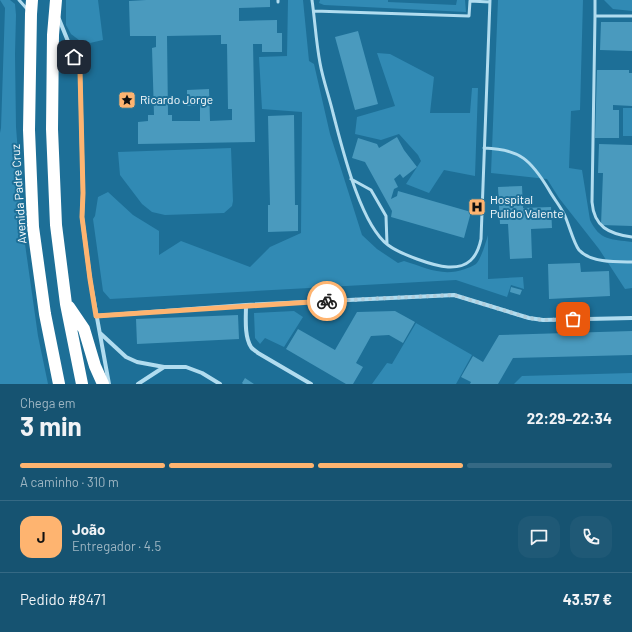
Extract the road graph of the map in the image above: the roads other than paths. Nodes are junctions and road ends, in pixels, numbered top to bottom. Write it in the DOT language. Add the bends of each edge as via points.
graph roads {
  1 [pos="19,0"];
  2 [pos="32,0"];
  3 [pos="312,0"];
  4 [pos="595,0"];
  5 [pos="490,1"];
  6 [pos="56,5"];
  7 [pos="314,11"];
  8 [pos="31,14"];
  9 [pos="595,16"];
  10 [pos="632,16"];
  11 [pos="484,148"];
  12 [pos="351,179"];
  13 [pos="632,237"];
  14 [pos="387,245"];
  15 [pos="632,262"];
  16 [pos="66,304"];
  17 [pos="246,306"];
  18 [pos="96,316"];
  19 [pos="632,318"];
  20 [pos="99,333"];
  21 [pos="164,367"];
  22 [pos="59,384"];
  23 [pos="82,384"];
  24 [pos="103,384"];
  25 [pos="109,384"];
  26 [pos="138,384"];
  27 [pos="220,384"];
  28 [pos="312,384"];
  1 -- 8 [label="lane"];
  2 -- 8 [label="highway, Avenida Padre Cruz"];
  3 -- 7 [label="lane"];
  4 -- 9 [label="lane"];
  5 -- 7 [label="lane" via="470,1 469,16"];
  5 -- 11 [label="lane"];
  6 -- 16 [label="highway" via="53,35 52,129 56,225"];
  6 -- 18 [label="street" via="80,71 82,217"];
  7 -- 12 [label="lane" via="320,63"];
  8 -- 22 [label="highway, Avenida Padre Cruz" via="28,130 33,227 45,314"];
  9 -- 10 [label="lane"];
  9 -- 13 [label="lane" via="592,207 600,226 611,233"];
  11 -- 14 [label="lane" via="481,239 474,258 460,266 447,267 407,256"];
  11 -- 15 [label="lane" via="504,149 529,162 565,216 579,250 602,261"];
  12 -- 14 [label="lane" via="375,230"];
  12 -- 14 [label="lane" via="370,190 386,216"];
  16 -- 23 [label="highway"];
  16 -- 24 [label="highway" via="84,329"];
  17 -- 18 [label="street"];
  17 -- 19 [label="street" via="454,295 543,320"];
  17 -- 28 [label="street" via="248,340 251,347"];
  18 -- 20 [label="street"];
  20 -- 21 [label="street" via="126,357 137,362"];
  20 -- 25 [label="street"];
  21 -- 26 [label="street"];
  21 -- 27 [label="street" via="186,368 202,373"];
}
